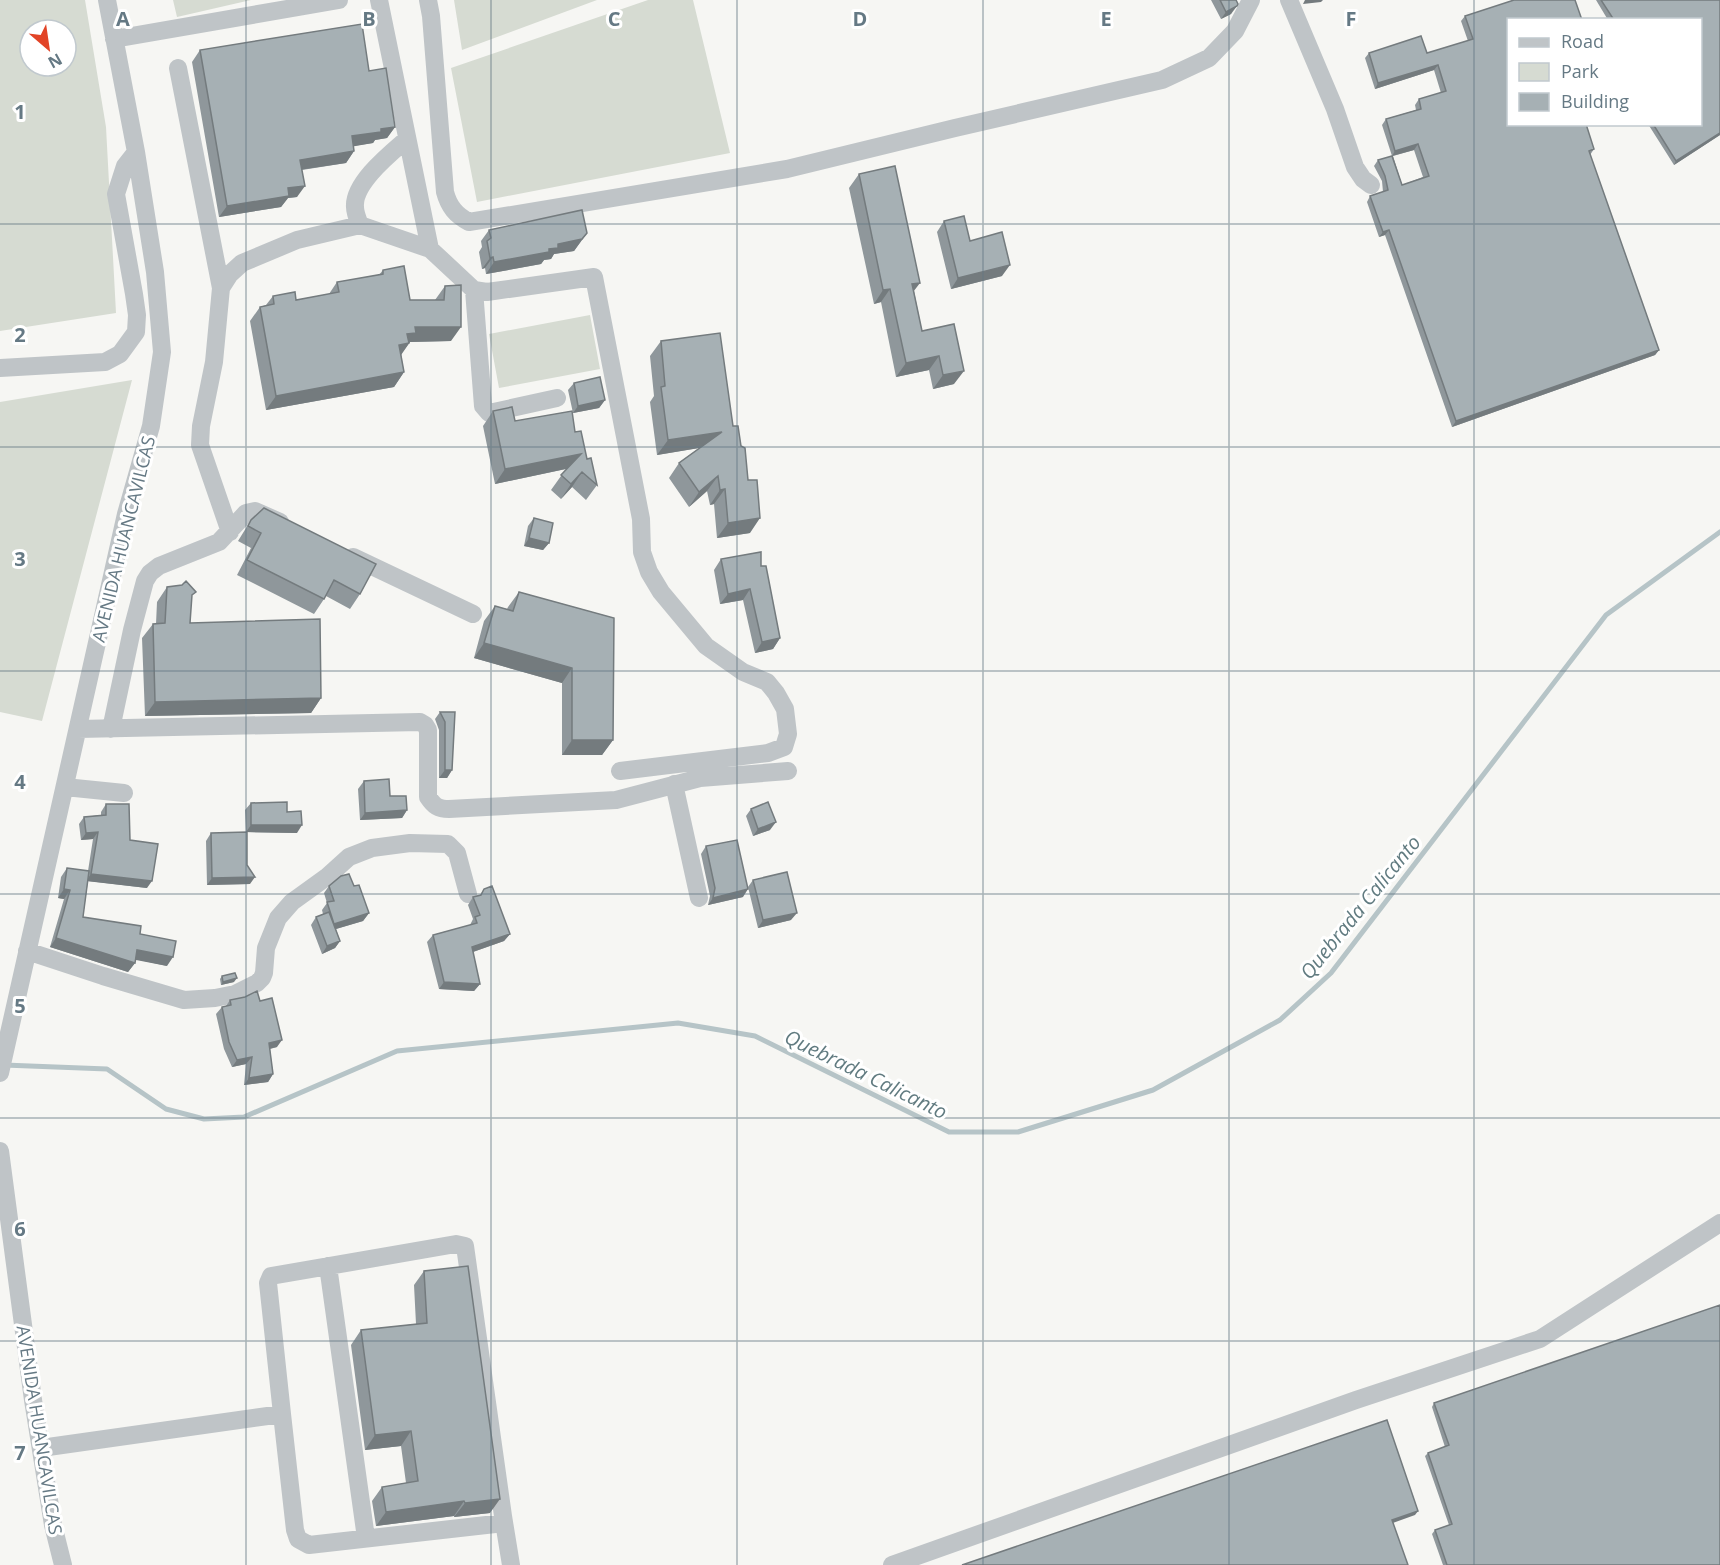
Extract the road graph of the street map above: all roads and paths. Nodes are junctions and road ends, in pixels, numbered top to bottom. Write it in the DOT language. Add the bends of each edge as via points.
graph roads {
  1 [pos="107,0"];
  2 [pos="339,0"];
  3 [pos="379,0"];
  4 [pos="428,0"];
  5 [pos="1251,0"];
  6 [pos="1289,0"];
  7 [pos="114,39"];
  8 [pos="178,69"];
  9 [pos="407,140"];
  10 [pos="136,152"];
  11 [pos="1371,185"];
  12 [pos="360,225"];
  13 [pos="430,249"];
  14 [pos="221,288"];
  15 [pos="474,290"];
  16 [pos="0,368"];
  17 [pos="557,398"];
  18 [pos="230,532"];
  19 [pos="300,532"];
  20 [pos="333,547"];
  21 [pos="473,614"];
  22 [pos="78,729"];
  23 [pos="111,729"];
  24 [pos="620,771"];
  25 [pos="788,771"];
  26 [pos="674,784"];
  27 [pos="65,787"];
  28 [pos="124,793"];
  29 [pos="468,894"];
  30 [pos="699,898"];
  31 [pos="27,951"];
  32 [pos="0,1073"];
  33 [pos="0,1151"];
  34 [pos="1720,1223"];
  35 [pos="328,1266"];
  36 [pos="282,1413"];
  37 [pos="41,1448"];
  38 [pos="504,1523"];
  39 [pos="366,1538"];
  40 [pos="63,1565"];
  41 [pos="511,1565"];
  42 [pos="892,1565"];
  1 -- 7 [label="street, AVENIDA HUANCAVILCAS"];
  2 -- 7 [label="street"];
  3 -- 9 [label="street"];
  4 -- 5 [label="street" via="445,192 448,204 470,222 788,169 1162,80 1209,58 1235,32"];
  6 -- 11 [label="street" via="1355,167"];
  7 -- 10 [label="street, AVENIDA HUANCAVILCAS"];
  8 -- 14 [label="street"];
  9 -- 12 [label="street" via="360,187 354,205"];
  9 -- 13 [label="street"];
  10 -- 16 [label="street" via="125,166 116,194 134,294 136,332 120,354 105,362"];
  10 -- 22 [label="street, AVENIDA HUANCAVILCAS" via="155,272 162,352 151,426 126,514"];
  12 -- 13 [label="street"];
  12 -- 14 [label="street" via="297,240 242,263"];
  13 -- 15 [label="street"];
  14 -- 18 [label="street" via="200,445"];
  15 -- 17 [label="street" via="485,410 489,413"];
  15 -- 24 [label="street" via="594,277 641,519 642,552 649,572 706,646 743,672 767,682 785,709 788,734 784,747 777,751"];
  18 -- 19 [label="street" via="240,518 255,511"];
  18 -- 23 [label="street" via="211,547 159,566 145,580"];
  20 -- 21 [label="street"];
  22 -- 23 [label="street"];
  22 -- 27 [label="street, AVENIDA HUANCAVILCAS"];
  23 -- 26 [label="street" via="420,722 428,730 428,797 441,809 616,800"];
  25 -- 26 [label="street" via="700,778"];
  26 -- 30 [label="street"];
  27 -- 28 [label="street"];
  27 -- 31 [label="street, AVENIDA HUANCAVILCAS"];
  29 -- 31 [label="street" via="457,853 448,844 410,843 372,848 349,857 292,902 278,918 266,948 264,973 257,983 215,998 174,997"];
  31 -- 32 [label="street, AVENIDA HUANCAVILCAS"];
  33 -- 37 [label="street, AVENIDA HUANCAVILCAS"];
  34 -- 42 [label="street" via="1540,1339"];
  35 -- 36 [label="street" via="271,1276 268,1281"];
  35 -- 38 [label="street" via="456,1244 465,1246"];
  35 -- 39 [label="street"];
  36 -- 37 [label="street"];
  36 -- 39 [label="street" via="298,1539 309,1545"];
  37 -- 40 [label="street, AVENIDA HUANCAVILCAS"];
  38 -- 39 [label="street"];
  38 -- 41 [label="street"];
}
